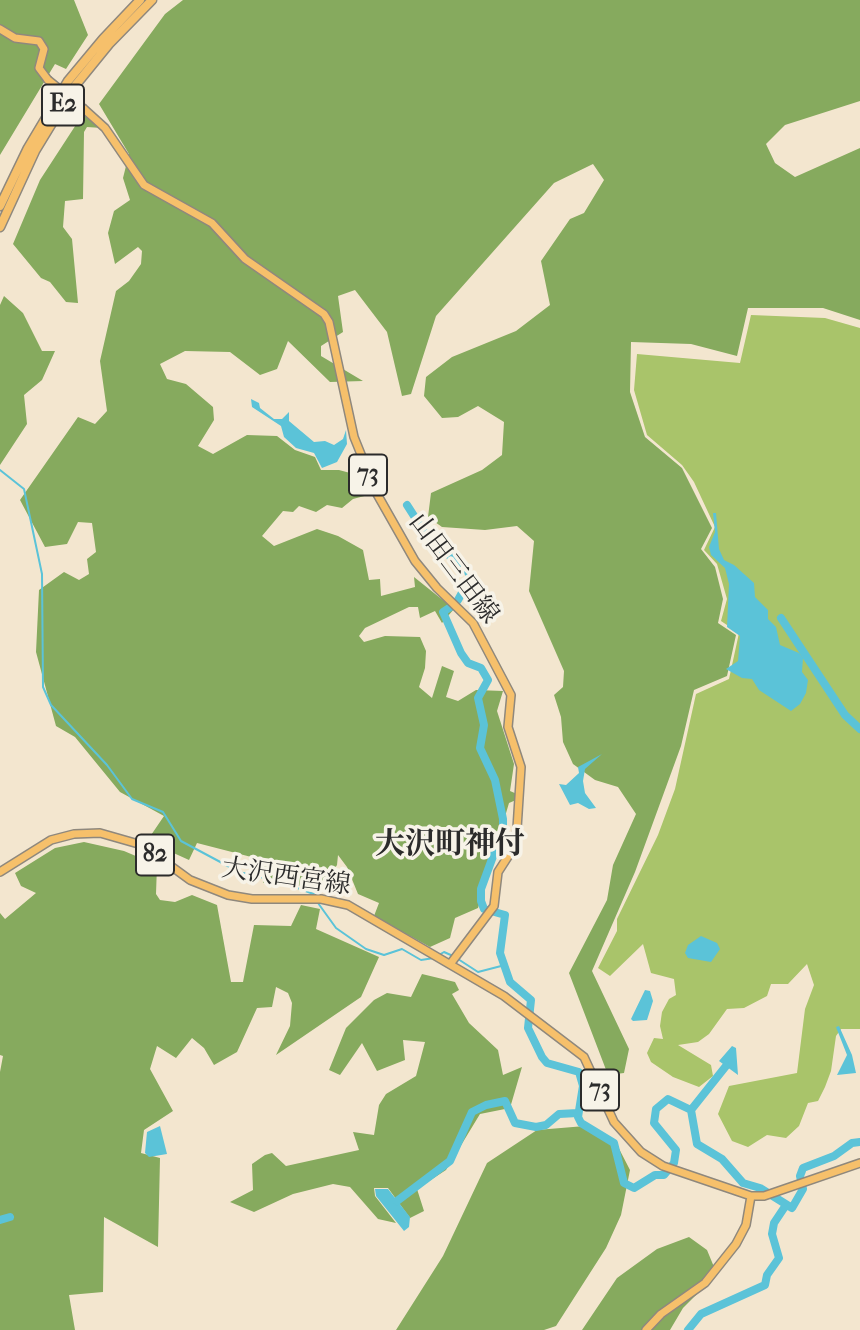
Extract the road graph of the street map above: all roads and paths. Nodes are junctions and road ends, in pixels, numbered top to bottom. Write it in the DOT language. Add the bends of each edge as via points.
graph roads {
  1 [pos="140,0"];
  2 [pos="152,0"];
  3 [pos="0,29"];
  4 [pos="0,206"];
  5 [pos="0,227"];
  6 [pos="0,873"];
  7 [pos="453,959"];
  8 [pos="860,1163"];
  9 [pos="751,1196"];
  10 [pos="646,1330"];
  1 -- 4 [label="highway, E2" via="68,82"];
  2 -- 5 [label="highway, E2" via="74,87 35,150"];
  3 -- 7 [label="main road, 山田三田線 / 73, bridge" via="15,38 39,41 44,49 39,68 105,128 144,185 212,223 244,259 316,307 329,322 354,437 377,495 423,572 473,623 511,695 508,727 521,767 515,848 498,872 497,899 491,910"];
  6 -- 7 [label="main road, 大沢西宮線 / 82" via="51,840 100,833 135,842 190,880 228,895 317,899 361,910 438,956"];
  7 -- 9 [label="main road, 73" via="584,1057 614,1122 641,1152 663,1166"];
  8 -- 9 [label="main road" via="794,1188"];
  9 -- 10 [label="main road" via="746,1225 736,1244 705,1283"];
}
